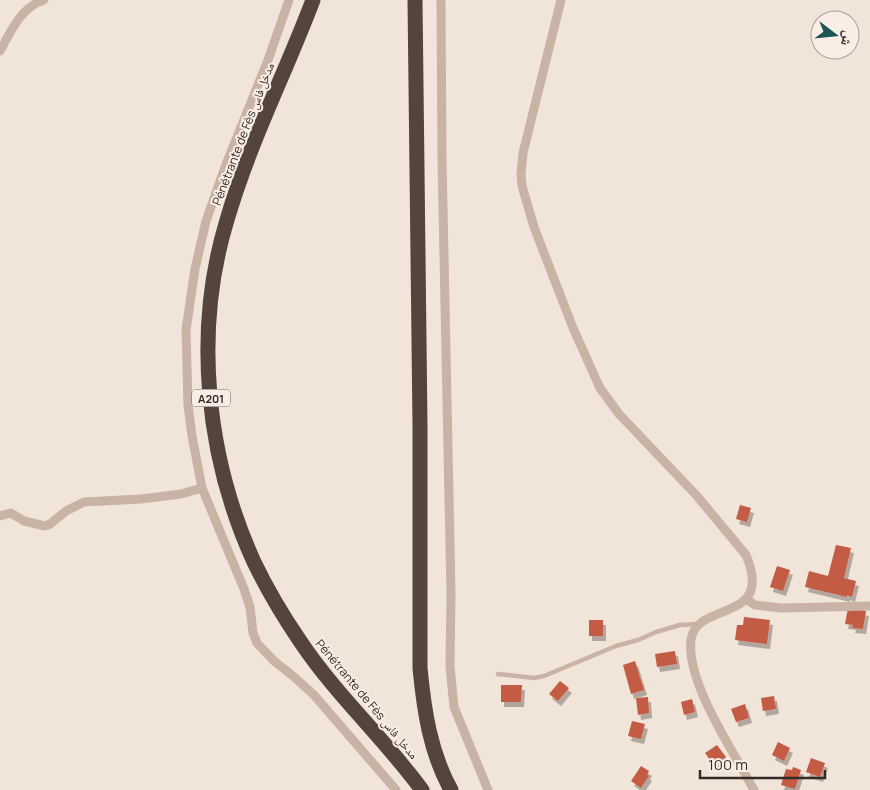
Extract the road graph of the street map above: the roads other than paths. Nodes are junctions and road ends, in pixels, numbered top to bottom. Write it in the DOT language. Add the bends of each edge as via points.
graph roads {
  1 [pos="44,0"];
  2 [pos="289,0"];
  3 [pos="313,0"];
  4 [pos="415,0"];
  5 [pos="441,0"];
  6 [pos="561,0"];
  7 [pos="0,51"];
  8 [pos="202,488"];
  9 [pos="0,516"];
  10 [pos="746,598"];
  11 [pos="870,606"];
  12 [pos="700,624"];
  13 [pos="498,674"];
  14 [pos="396,790"];
  15 [pos="422,790"];
  16 [pos="451,790"];
  17 [pos="488,790"];
  18 [pos="754,790"];
  1 -- 7 [label="street" via="24,12"];
  2 -- 8 [label="street" via="209,212 189,299 186,330 188,405"];
  3 -- 15 [label="highway, Pénétrante de Fès مدخل فاس / A201" via="248,156 226,223 216,268 209,329 212,413 218,454 239,524 276,604 323,674"];
  4 -- 16 [label="highway, Pénétrante de Fès مدخل فاس" via="420,668 429,735"];
  5 -- 17 [label="street" via="450,666 454,707"];
  6 -- 10 [label="street" via="521,164 522,186 534,227 600,388 619,414 697,496 746,555 753,574"];
  8 -- 9 [label="street" via="141,499 84,502 45,526 11,514"];
  8 -- 14 [label="street" via="250,607 257,643 314,695"];
  10 -- 11 [label="street" via="755,605 781,608"];
  10 -- 12 [label="street" via="738,606"];
  12 -- 13 [label="lane" via="680,625 656,632 544,676"];
  12 -- 18 [label="street" via="691,639 692,659 702,692"];
}
